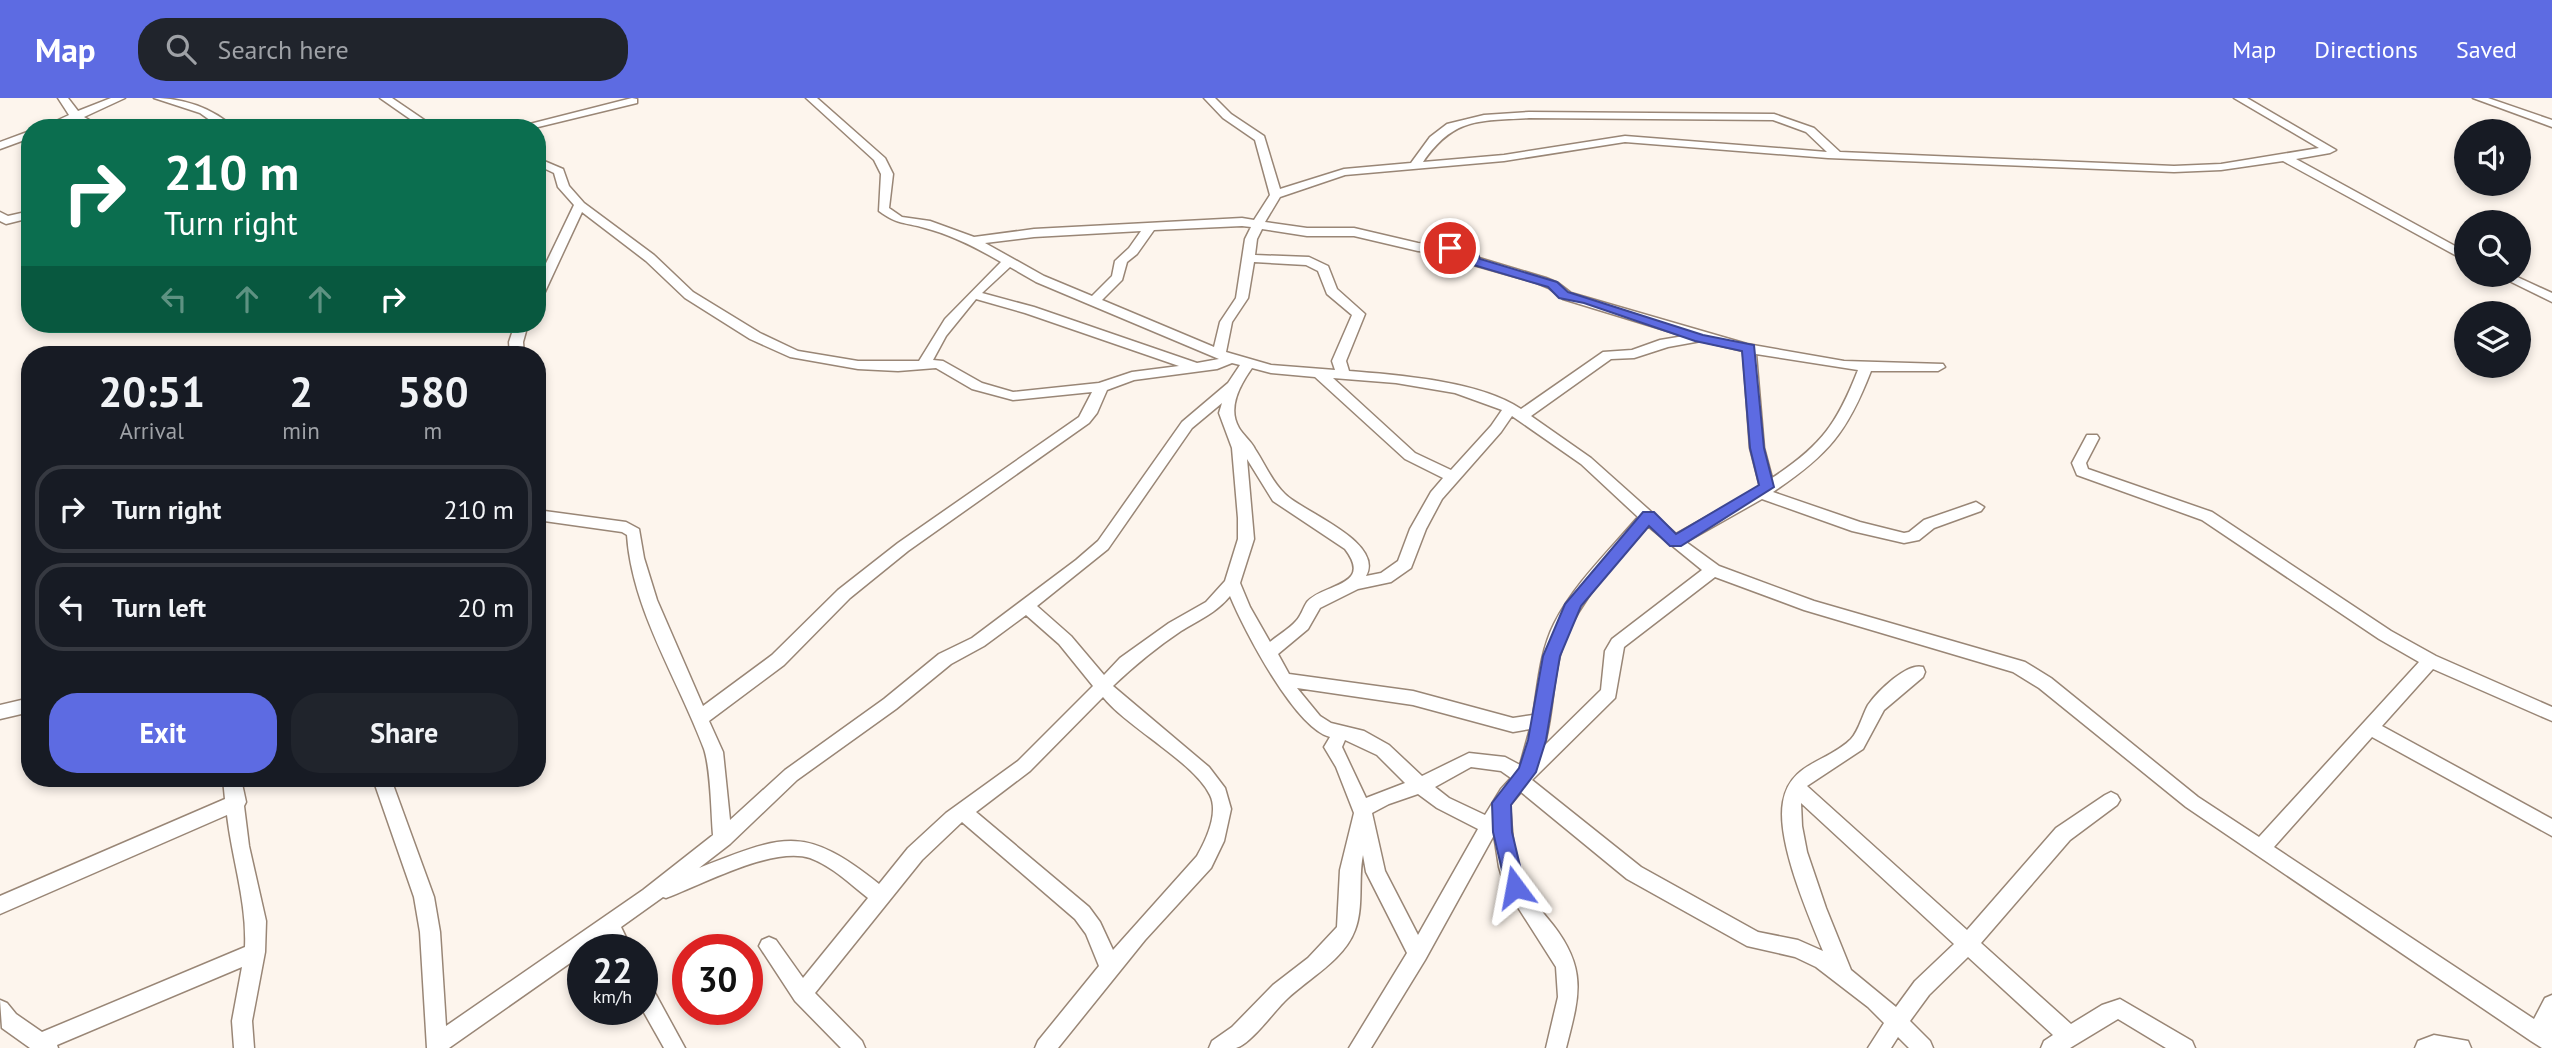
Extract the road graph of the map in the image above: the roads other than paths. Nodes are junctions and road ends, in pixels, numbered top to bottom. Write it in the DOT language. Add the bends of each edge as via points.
graph roads {
  1 [pos="63,98"];
  2 [pos="120,98"];
  3 [pos="159,98"];
  4 [pos="385,98"];
  5 [pos="811,98"];
  6 [pos="1209,98"];
  7 [pos="2239,98"];
  8 [pos="2478,98"];
  9 [pos="633,101"];
  10 [pos="76,117"];
  11 [pos="71,119"];
  12 [pos="80,119"];
  13 [pos="216,119"];
  14 [pos="417,119"];
  15 [pos="546,122"];
  16 [pos="2552,124"];
  17 [pos="21,138"];
  18 [pos="0,146"];
  19 [pos="1837,155"];
  20 [pos="2286,158"];
  21 [pos="546,165"];
  22 [pos="1413,166"];
  23 [pos="1276,195"];
  24 [pos="580,205"];
  25 [pos="21,216"];
  26 [pos="2,219"];
  27 [pos="1258,223"];
  28 [pos="1151,226"];
  29 [pos="972,241"];
  30 [pos="2454,250"];
  31 [pos="1249,258"];
  32 [pos="1008,262"];
  33 [pos="546,277"];
  34 [pos="2529,287"];
  35 [pos="974,295"];
  36 [pos="2552,298"];
  37 [pos="1094,301"];
  38 [pos="1700,338"];
  39 [pos="1749,348"];
  40 [pos="1225,357"];
  41 [pos="1248,364"];
  42 [pos="924,365"];
  43 [pos="1200,367"];
  44 [pos="1938,367"];
  45 [pos="1865,369"];
  46 [pos="1318,372"];
  47 [pos="1343,374"];
  48 [pos="1233,386"];
  49 [pos="1101,387"];
  50 [pos="1516,411"];
  51 [pos="1233,432"];
  52 [pos="2092,438"];
  53 [pos="1453,477"];
  54 [pos="1763,489"];
  55 [pos="1976,507"];
  56 [pos="546,516"];
  57 [pos="1648,516"];
  58 [pos="1675,542"];
  59 [pos="1713,570"];
  60 [pos="1232,583"];
  61 [pos="1354,584"];
  62 [pos="1025,605"];
  63 [pos="1269,652"];
  64 [pos="2430,661"];
  65 [pos="1917,672"];
  66 [pos="1286,680"];
  67 [pos="1103,687"];
  68 [pos="21,707"];
  69 [pos="0,712"];
  70 [pos="2552,714"];
  71 [pos="701,718"];
  72 [pos="1541,720"];
  73 [pos="2369,727"];
  74 [pos="1340,734"];
  75 [pos="1523,777"];
  76 [pos="1420,786"];
  77 [pos="234,787"];
  78 [pos="385,787"];
  79 [pos="1796,787"];
  80 [pos="2111,800"];
  81 [pos="237,802"];
  82 [pos="1501,803"];
  83 [pos="963,812"];
  84 [pos="1362,813"];
  85 [pos="1489,826"];
  86 [pos="2552,828"];
  87 [pos="723,838"];
  88 [pos="2261,848"];
  89 [pos="650,895"];
  90 [pos="879,897"];
  91 [pos="0,905"];
  92 [pos="610,925"];
  93 [pos="614,934"];
  94 [pos="1969,942"];
  95 [pos="769,946"];
  96 [pos="255,952"];
  97 [pos="1418,954"];
  98 [pos="1110,967"];
  99 [pos="1843,975"];
  100 [pos="802,994"];
  101 [pos="2552,1005"];
  102 [pos="658,1018"];
  103 [pos="3,1019"];
  104 [pos="1896,1021"];
  105 [pos="2070,1037"];
  106 [pos="2547,1041"];
  107 [pos="44,1045"];
  108 [pos="437,1046"];
  109 [pos="244,1048"];
  110 [pos="675,1048"];
  111 [pos="855,1048"];
  112 [pos="1045,1048"];
  113 [pos="1219,1048"];
  114 [pos="1359,1048"];
  115 [pos="1556,1048"];
  116 [pos="1878,1048"];
  117 [pos="1923,1048"];
  118 [pos="2051,1048"];
  119 [pos="2185,1048"];
  120 [pos="2425,1048"];
  121 [pos="2461,1048"];
  1 -- 10 [label="street"];
  2 -- 10 [label="street"];
  3 -- 13 [label="street"];
  4 -- 14 [label="street"];
  5 -- 29 [label="street" via="879,158 887,174 885,211 899,220 926,224"];
  6 -- 23 [label="street" via="1259,138"];
  7 -- 20 [label="street" via="2330,150"];
  8 -- 16 [label="street"];
  9 -- 15 [label="street"];
  10 -- 11 [label="street"];
  10 -- 12 [label="street"];
  17 -- 18 [label="street"];
  19 -- 20 [label="street" via="2185,169"];
  19 -- 22 [label="street" via="1625,139 1536,155"];
  19 -- 22 [label="street" via="1810,130 1774,117 1529,115 1451,127 1440,133"];
  20 -- 30 [label="street"];
  21 -- 24 [label="street" via="559,171 564,187"];
  22 -- 23 [label="street" via="1344,172"];
  23 -- 27 [label="street"];
  24 -- 33 [label="street"];
  24 -- 42 [label="street" via="697,301 762,340 795,354 858,365"];
  25 -- 26 [label="street"];
  27 -- 28 [label="street"];
  27 -- 31 [label="street"];
  27 -- 38 [label="street" via="1307,232 1354,232 1418,247 1470,252 1474,261 1553,284 1564,295"];
  28 -- 29 [label="street"];
  28 -- 37 [label="street" via="1121,261 1118,277"];
  29 -- 32 [label="street"];
  31 -- 40 [label="street" via="1242,298 1226,322"];
  31 -- 47 [label="street" via="1310,261 1324,269 1331,291 1359,314 1339,361"];
  32 -- 35 [label="street"];
  32 -- 37 [label="street"];
  34 -- 36 [label="street"];
  35 -- 42 [label="street" via="939,336"];
  35 -- 43 [label="street" via="1024,306 1099,337"];
  37 -- 40 [label="street"];
  38 -- 39 [label="street"];
  38 -- 50 [label="street" via="1634,354 1608,355"];
  39 -- 45 [label="street"];
  39 -- 54 [label="street"];
  40 -- 41 [label="street"];
  40 -- 43 [label="street" via="1223,364"];
  41 -- 46 [label="street"];
  41 -- 48 [label="street"];
  42 -- 49 [label="street" via="945,366 972,384 1013,396"];
  43 -- 49 [label="street" via="1132,376"];
  44 -- 45 [label="street"];
  45 -- 54 [label="street" via="1838,427 1798,467"];
  46 -- 47 [label="street"];
  46 -- 53 [label="street" via="1410,456"];
  47 -- 50 [label="street" via="1458,389"];
  48 -- 51 [label="street" via="1226,413"];
  48 -- 62 [label="street" via="1187,425 1103,545"];
  49 -- 71 [label="street" via="1084,420 912,540 844,594 778,660"];
  50 -- 53 [label="street"];
  50 -- 57 [label="street" via="1586,461"];
  51 -- 60 [label="street" via="1247,518 1246,538"];
  51 -- 61 [label="street" via="1253,453 1283,501 1358,553 1361,571"];
  52 -- 64 [label="street" via="2080,463 2082,472 2207,516 2294,577"];
  53 -- 61 [label="street" via="1436,496 1405,564 1385,578"];
  54 -- 55 [label="street" via="1857,527 1904,538"];
  54 -- 58 [label="street"];
  56 -- 71 [label="street" via="626,527 634,533 636,558 649,600"];
  57 -- 58 [label="street"];
  57 -- 72 [label="street" via="1589,584 1562,626 1551,656"];
  58 -- 59 [label="street"];
  59 -- 75 [label="street" via="1618,643 1609,693"];
  59 -- 88 [label="street" via="1810,606 2019,667 2066,698 2192,802"];
  60 -- 63 [label="street"];
  60 -- 67 [label="street" via="1212,606 1126,663"];
  61 -- 63 [label="street" via="1314,604 1302,625"];
  62 -- 67 [label="street" via="1065,640"];
  62 -- 87 [label="street" via="791,775"];
  63 -- 66 [label="street"];
  64 -- 70 [label="street"];
  64 -- 73 [label="street"];
  65 -- 79 [label="street" via="1889,692 1875,709 1858,744 1826,761"];
  66 -- 72 [label="street" via="1413,698 1513,725"];
  66 -- 74 [label="street" via="1303,711"];
  67 -- 83 [label="street" via="1024,766"];
  67 -- 98 [label="street" via="1203,772 1219,793 1222,809 1215,841 1204,862"];
  68 -- 69 [label="street"];
  71 -- 87 [label="street" via="715,760"];
  72 -- 75 [label="street"];
  73 -- 86 [label="street"];
  73 -- 88 [label="street"];
  74 -- 76 [label="street" via="1358,736 1383,750"];
  74 -- 84 [label="street" via="1333,747"];
  75 -- 76 [label="street" via="1505,764 1469,760"];
  75 -- 82 [label="street"];
  75 -- 99 [label="street" via="1634,873 1754,940 1810,953"];
  76 -- 84 [label="street" via="1383,798"];
  76 -- 85 [label="street"];
  77 -- 81 [label="street"];
  78 -- 108 [label="street" via="424,897"];
  79 -- 94 [label="street"];
  79 -- 99 [label="street" via="1792,801 1796,849"];
  80 -- 94 [label="street" via="2063,834"];
  81 -- 91 [label="street"];
  81 -- 96 [label="street" via="240,846 256,921"];
  82 -- 85 [label="street"];
  82 -- 115 [label="street" via="1515,887 1561,954 1569,976 1565,1018"];
  83 -- 90 [label="street" via="915,853"];
  83 -- 98 [label="street" via="1082,913"];
  84 -- 97 [label="street" via="1376,872"];
  84 -- 113 [label="street" via="1350,870 1345,932 1315,965"];
  85 -- 97 [label="street"];
  87 -- 89 [label="street"];
  88 -- 106 [label="street"];
  89 -- 90 [label="street" via="779,849 799,847 837,863"];
  89 -- 92 [label="street"];
  90 -- 100 [label="street"];
  92 -- 93 [label="street"];
  92 -- 108 [label="street"];
  94 -- 104 [label="street"];
  94 -- 105 [label="street"];
  95 -- 100 [label="street"];
  96 -- 107 [label="street"];
  96 -- 109 [label="street" via="244,1007"];
  97 -- 114 [label="street"];
  98 -- 112 [label="street"];
  99 -- 104 [label="street"];
  100 -- 111 [label="street"];
  101 -- 106 [label="street"];
  102 -- 110 [label="street"];
  103 -- 107 [label="street"];
  104 -- 116 [label="street"];
  104 -- 117 [label="street"];
  105 -- 118 [label="street"];
  105 -- 119 [label="street" via="2120,1009"];
  120 -- 121 [label="street"];
}
